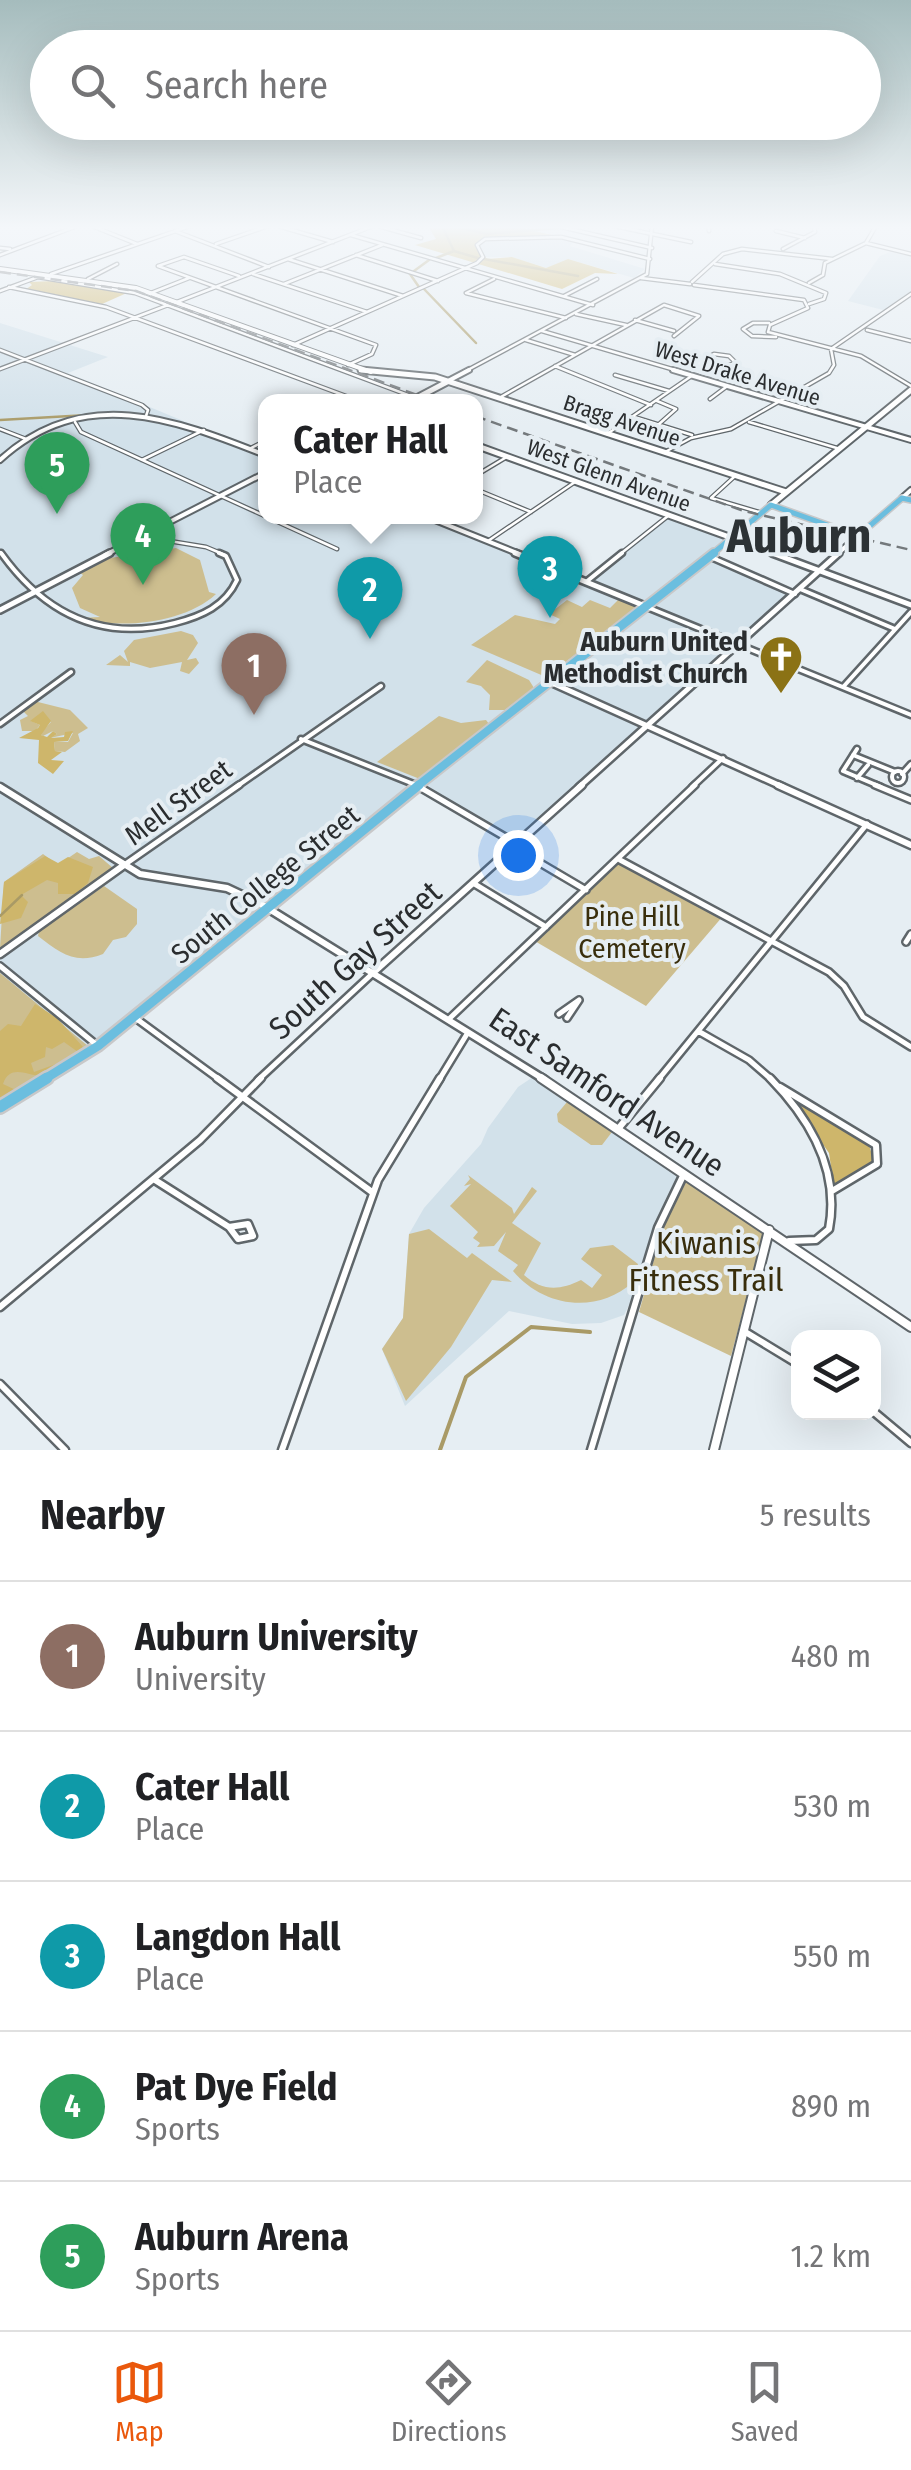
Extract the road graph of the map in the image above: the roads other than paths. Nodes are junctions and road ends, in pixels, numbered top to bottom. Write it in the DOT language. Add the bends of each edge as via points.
graph roads {
  1 [pos="41,294"];
  2 [pos="136,294"];
  3 [pos="153,294"];
  4 [pos="198,294"];
  5 [pos="239,294"];
  6 [pos="313,294"];
  7 [pos="396,294"];
  8 [pos="408,294"];
  9 [pos="469,294"];
  10 [pos="555,294"];
  11 [pos="569,294"];
  12 [pos="613,294"];
  13 [pos="737,294"];
  14 [pos="823,294"];
  15 [pos="911,294"];
  16 [pos="403,296"];
  17 [pos="564,296"];
  18 [pos="177,302"];
  19 [pos="809,304"];
  20 [pos="169,305"];
  21 [pos="593,305"];
  22 [pos="367,312"];
  23 [pos="576,314"];
  24 [pos="138,318"];
  25 [pos="566,318"];
  26 [pos="635,320"];
  27 [pos="772,324"];
  28 [pos="626,325"];
  29 [pos="333,328"];
  30 [pos="865,330"];
  31 [pos="542,331"];
  32 [pos="776,337"];
  33 [pos="526,340"];
  34 [pos="911,341"];
  35 [pos="293,345"];
  36 [pos="592,345"];
  37 [pos="831,349"];
  38 [pos="0,350"];
  39 [pos="574,354"];
  40 [pos="26,360"];
  41 [pos="348,365"];
  42 [pos="554,366"];
  43 [pos="721,367"];
  44 [pos="0,370"];
  45 [pos="615,375"];
  46 [pos="693,375"];
  47 [pos="710,380"];
  48 [pos="448,381"];
  49 [pos="728,386"];
  50 [pos="911,388"];
  51 [pos="669,391"];
  52 [pos="341,394"];
  53 [pos="398,394"];
  54 [pos="424,394"];
  55 [pos="499,398"];
  56 [pos="710,399"];
  57 [pos="656,400"];
  58 [pos="782,402"];
  59 [pos="650,404"];
  60 [pos="146,416"];
  61 [pos="633,417"];
  62 [pos="746,421"];
  63 [pos="74,422"];
  64 [pos="658,425"];
  65 [pos="867,427"];
  66 [pos="0,429"];
  67 [pos="204,430"];
  68 [pos="607,434"];
  69 [pos="696,436"];
  70 [pos="26,439"];
  71 [pos="911,440"];
  72 [pos="258,445"];
  73 [pos="483,448"];
  74 [pos="250,449"];
  75 [pos="840,449"];
  76 [pos="258,452"];
  77 [pos="665,452"];
  78 [pos="507,457"];
  79 [pos="0,460"];
  80 [pos="142,460"];
  81 [pos="483,471"];
  82 [pos="736,476"];
  83 [pos="258,478"];
  84 [pos="575,482"];
  85 [pos="235,490"];
  86 [pos="911,490"];
  87 [pos="483,492"];
  88 [pos="786,492"];
  89 [pos="220,497"];
  90 [pos="907,499"];
  91 [pos="234,504"];
  92 [pos="771,505"];
  93 [pos="531,512"];
  94 [pos="762,513"];
  95 [pos="258,514"];
  96 [pos="670,515"];
  97 [pos="280,524"];
  98 [pos="444,524"];
  99 [pos="835,528"];
  100 [pos="866,529"];
  101 [pos="858,536"];
  102 [pos="145,537"];
  103 [pos="732,538"];
  104 [pos="488,542"];
  105 [pos="337,549"];
  106 [pos="0,552"];
  107 [pos="708,556"];
  108 [pos="820,570"];
  109 [pos="586,582"];
  110 [pos="798,591"];
  111 [pos="34,592"];
  112 [pos="646,606"];
  113 [pos="911,608"];
  114 [pos="0,610"];
  115 [pos="67,616"];
  116 [pos="896,629"];
  117 [pos="740,645"];
  118 [pos="71,672"];
  119 [pos="550,682"];
  120 [pos="381,686"];
  121 [pos="842,688"];
  122 [pos="911,715"];
  123 [pos="0,724"];
  124 [pos="650,724"];
  125 [pos="301,739"];
  126 [pos="723,758"];
  127 [pos="868,765"];
  128 [pos="910,767"];
  129 [pos="857,778"];
  130 [pos="420,786"];
  131 [pos="0,787"];
  132 [pos="911,800"];
  133 [pos="867,824"];
  134 [pos="911,845"];
  135 [pos="515,846"];
  136 [pos="620,860"];
  137 [pos="124,865"];
  138 [pos="474,883"];
  139 [pos="586,890"];
  140 [pos="268,910"];
  141 [pos="546,928"];
  142 [pos="911,934"];
  143 [pos="770,941"];
  144 [pos="906,942"];
  145 [pos="0,954"];
  146 [pos="0,966"];
  147 [pos="373,973"];
  148 [pos="559,1014"];
  149 [pos="134,1018"];
  150 [pos="450,1018"];
  151 [pos="567,1018"];
  152 [pos="470,1030"];
  153 [pos="698,1030"];
  154 [pos="98,1046"];
  155 [pos="911,1047"];
  156 [pos="775,1084"];
  157 [pos="240,1098"];
  158 [pos="0,1107"];
  159 [pos="618,1129"];
  160 [pos="685,1173"];
  161 [pos="155,1180"];
  162 [pos="832,1191"];
  163 [pos="373,1193"];
  164 [pos="229,1227"];
  165 [pos="769,1230"];
  166 [pos="786,1242"];
  167 [pos="0,1307"];
  168 [pos="911,1326"];
  169 [pos="742,1331"];
  170 [pos="791,1360"];
  171 [pos="0,1384"];
  172 [pos="881,1418"];
  173 [pos="911,1444"];
  174 [pos="65,1450"];
  175 [pos="282,1450"];
  176 [pos="591,1450"];
  177 [pos="714,1450"];
  1 -- 24 [label="street"];
  2 -- 20 [label="street"];
  3 -- 18 [label="main road, Bragg Avenue"];
  4 -- 18 [label="street"];
  5 -- 29 [label="street"];
  6 -- 22 [label="street"];
  7 -- 16 [label="street"];
  8 -- 16 [label="street"];
  9 -- 25 [label="street"];
  10 -- 17 [label="street"];
  11 -- 17 [label="street"];
  12 -- 21 [label="street"];
  13 -- 19 [label="street" via="790,296"];
  14 -- 19 [label="street"];
  15 -- 30 [label="street"];
  16 -- 22 [label="street"];
  17 -- 21 [label="street"];
  18 -- 35 [label="main road, Bragg Avenue"];
  19 -- 27 [label="street"];
  20 -- 24 [label="street"];
  20 -- 53 [label="street"];
  21 -- 23 [label="street"];
  22 -- 29 [label="street"];
  23 -- 25 [label="street"];
  23 -- 28 [label="street"];
  24 -- 40 [label="street"];
  24 -- 52 [label="street"];
  25 -- 31 [label="street"];
  26 -- 26 [label="street" via="668,304 700,316 675,334"];
  26 -- 28 [label="street"];
  27 -- 32 [label="street" via="768,332"];
  27 -- 32 [label="street" via="743,328 752,336"];
  28 -- 36 [label="street"];
  29 -- 35 [label="street"];
  29 -- 41 [label="street" via="376,345"];
  30 -- 34 [label="street"];
  30 -- 37 [label="street"];
  31 -- 33 [label="street"];
  31 -- 36 [label="street, West Drake Avenue"];
  32 -- 37 [label="street"];
  33 -- 39 [label="street"];
  33 -- 48 [label="street"];
  35 -- 41 [label="main road, Bragg Avenue"];
  36 -- 39 [label="street"];
  36 -- 46 [label="street, West Drake Avenue"];
  37 -- 50 [label="street" via="869,360"];
  37 -- 58 [label="street" via="832,371"];
  38 -- 40 [label="street"];
  39 -- 42 [label="street"];
  40 -- 44 [label="street"];
  40 -- 60 [label="street" via="142,405"];
  41 -- 48 [label="main road, Bragg Avenue"];
  42 -- 55 [label="street"];
  42 -- 59 [label="street"];
  43 -- 43 [label="street" via="737,361 719,354 705,359"];
  43 -- 47 [label="street"];
  45 -- 51 [label="street"];
  46 -- 47 [label="street, West Drake Avenue"];
  46 -- 51 [label="street"];
  47 -- 49 [label="street, West Drake Avenue"];
  48 -- 54 [label="main road"];
  48 -- 55 [label="main road, Bragg Avenue"];
  49 -- 56 [label="street"];
  49 -- 58 [label="street, West Drake Avenue"];
  50 -- 65 [label="main road"];
  51 -- 57 [label="street"];
  55 -- 68 [label="main road, Bragg Avenue"];
  57 -- 59 [label="street"];
  57 -- 64 [label="street" via="676,408"];
  58 -- 62 [label="street"];
  58 -- 65 [label="street, West Drake Avenue"];
  59 -- 61 [label="street"];
  60 -- 63 [label="street"];
  60 -- 67 [label="street"];
  61 -- 64 [label="street"];
  61 -- 68 [label="street"];
  62 -- 69 [label="street"];
  62 -- 75 [label="street"];
  63 -- 70 [label="street"];
  63 -- 80 [label="street" via="81,432"];
  64 -- 69 [label="street"];
  65 -- 71 [label="street, West Drake Avenue"];
  65 -- 75 [label="main road"];
  66 -- 70 [label="street"];
  67 -- 74 [label="street"];
  67 -- 80 [label="street"];
  68 -- 77 [label="main road, Bragg Avenue"];
  69 -- 77 [label="street"];
  70 -- 79 [label="street"];
  72 -- 74 [label="street"];
  73 -- 78 [label="main road, West Glenn Avenue"];
  74 -- 76 [label="street"];
  75 -- 88 [label="main road"];
  77 -- 82 [label="main road, Bragg Avenue"];
  78 -- 81 [label="street"];
  78 -- 84 [label="main road, West Glenn Avenue"];
  80 -- 89 [label="street"];
  82 -- 88 [label="main road, Bragg Avenue"];
  82 -- 94 [label="street" via="710,498"];
  83 -- 85 [label="street"];
  84 -- 93 [label="street"];
  84 -- 96 [label="main road, West Glenn Avenue"];
  85 -- 89 [label="street"];
  85 -- 91 [label="street"];
  86 -- 90 [label="street"];
  87 -- 93 [label="street"];
  88 -- 92 [label="main road"];
  89 -- 91 [label="street"];
  89 -- 102 [label="street"];
  90 -- 100 [label="main road"];
  91 -- 95 [label="street"];
  92 -- 94 [label="main road, South College Street"];
  92 -- 99 [label="main road"];
  93 -- 104 [label="street"];
  94 -- 103 [label="main road, South College Street"];
  96 -- 103 [label="main road, West Glenn Avenue"];
  96 -- 109 [label="street"];
  97 -- 105 [label="street"];
  98 -- 104 [label="street"];
  99 -- 100 [label="main road"];
  99 -- 101 [label="main road"];
  100 -- 101 [label="main road"];
  101 -- 108 [label="street, South Gay Street"];
  102 -- 111 [label="street"];
  102 -- 115 [label="street" via="226,556 237,572 231,594 202,614 138,632 109,631"];
  103 -- 107 [label="main road, South College Street"];
  103 -- 108 [label="street"];
  104 -- 109 [label="street"];
  106 -- 111 [label="street"];
  107 -- 110 [label="street"];
  107 -- 112 [label="main road, South College Street"];
  108 -- 110 [label="street, South Gay Street"];
  108 -- 113 [label="street"];
  109 -- 112 [label="street"];
  110 -- 116 [label="street"];
  110 -- 117 [label="street, South Gay Street"];
  111 -- 114 [label="street"];
  111 -- 115 [label="street"];
  112 -- 117 [label="street"];
  112 -- 119 [label="main road, South College Street"];
  113 -- 116 [label="street"];
  116 -- 121 [label="street"];
  117 -- 121 [label="street"];
  117 -- 124 [label="street, South Gay Street"];
  118 -- 123 [label="street"];
  119 -- 124 [label="street"];
  119 -- 130 [label="main road, South College Street"];
  120 -- 125 [label="street, Mell Street"];
  121 -- 122 [label="street"];
  124 -- 126 [label="street"];
  124 -- 135 [label="street, South Gay Street"];
  125 -- 130 [label="street"];
  125 -- 137 [label="street, Mell Street"];
  126 -- 133 [label="street"];
  126 -- 136 [label="street"];
  127 -- 129 [label="street"];
  128 -- 129 [label="street" via="898,773 855,752 841,770"];
  129 -- 132 [label="street"];
  130 -- 135 [label="street"];
  130 -- 140 [label="main road, South College Street"];
  131 -- 137 [label="street, East Samford Avenue"];
  133 -- 134 [label="street"];
  133 -- 143 [label="street"];
  135 -- 138 [label="street, South Gay Street"];
  135 -- 139 [label="street"];
  136 -- 139 [label="street"];
  136 -- 143 [label="street"];
  137 -- 140 [label="street, East Samford Avenue" via="148,877 227,888"];
  137 -- 145 [label="street, Mell Street"];
  138 -- 141 [label="street"];
  138 -- 147 [label="street, South Gay Street"];
  139 -- 141 [label="street"];
  140 -- 147 [label="street, East Samford Avenue"];
  140 -- 149 [label="main road, South College Street"];
  141 -- 150 [label="street"];
  142 -- 144 [label="street"];
  143 -- 153 [label="street"];
  143 -- 155 [label="street" via="829,972 862,1017"];
  146 -- 154 [label="street"];
  147 -- 150 [label="street, East Samford Avenue"];
  147 -- 157 [label="street, South Gay Street"];
  148 -- 151 [label="street" via="580,1000"];
  149 -- 154 [label="main road, South College Street"];
  149 -- 157 [label="street"];
  150 -- 152 [label="street, East Samford Avenue"];
  152 -- 159 [label="street, East Samford Avenue"];
  152 -- 163 [label="street"];
  153 -- 156 [label="street"];
  153 -- 159 [label="street"];
  154 -- 158 [label="main road, South College Street"];
  156 -- 162 [label="street" via="826,1158"];
  156 -- 162 [label="street" via="876,1145 872,1168"];
  157 -- 161 [label="street, South Gay Street"];
  157 -- 163 [label="street"];
  159 -- 160 [label="street, East Samford Avenue"];
  160 -- 165 [label="street, East Samford Avenue"];
  160 -- 176 [label="street" via="658,1228"];
  161 -- 164 [label="street"];
  161 -- 167 [label="street, South Gay Street"];
  162 -- 166 [label="street" via="829,1229 816,1240"];
  163 -- 175 [label="street"];
  165 -- 166 [label="street, East Samford Avenue"];
  165 -- 169 [label="street"];
  166 -- 168 [label="street, East Samford Avenue"];
  169 -- 170 [label="street"];
  169 -- 177 [label="street"];
  171 -- 174 [label="street"];
  172 -- 173 [label="street"];
}
